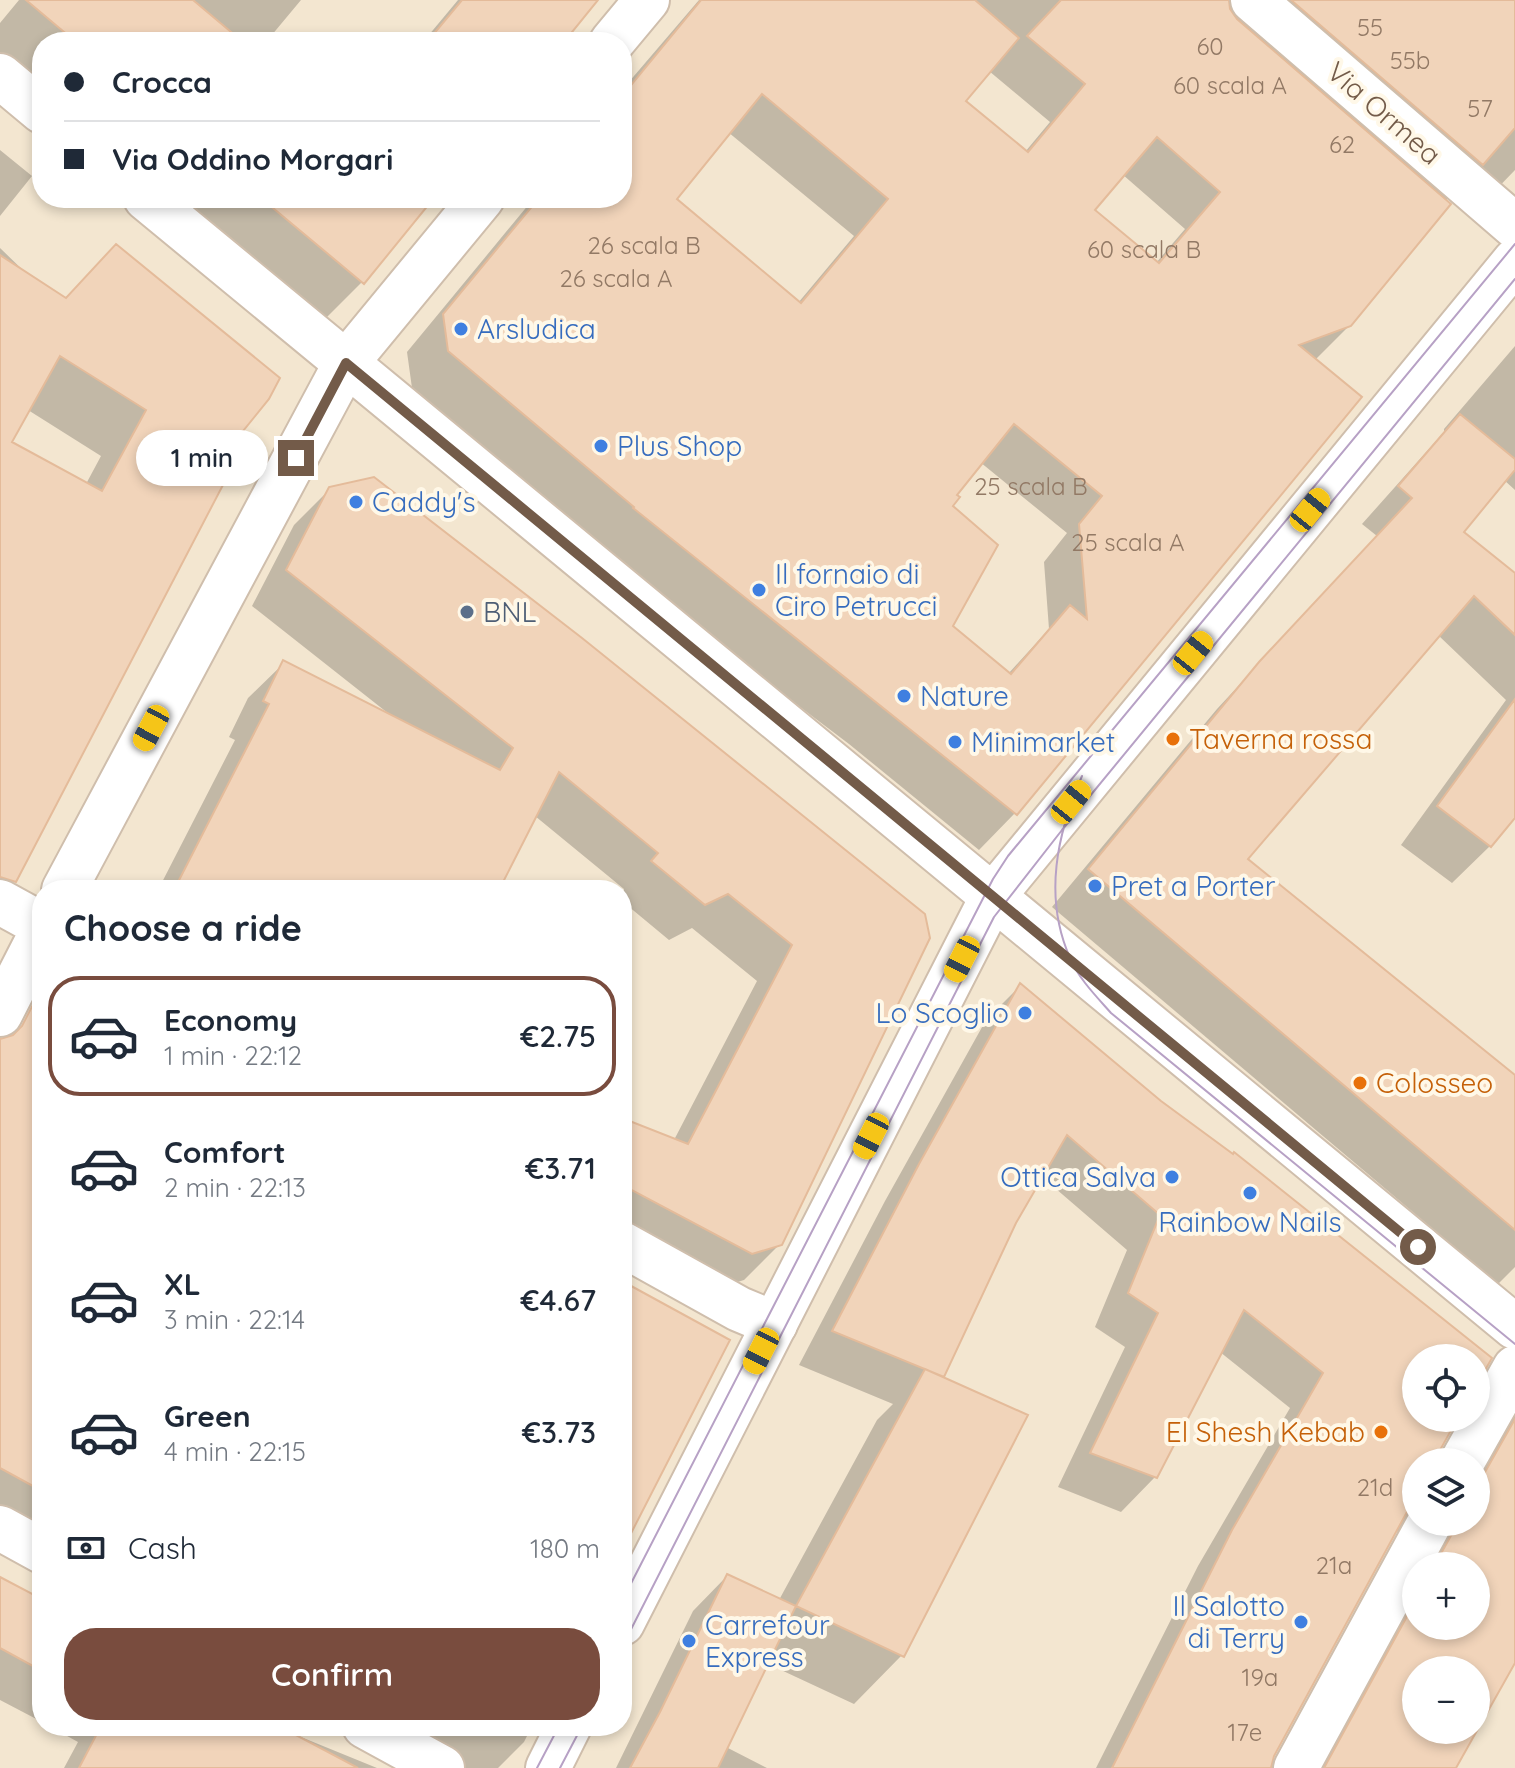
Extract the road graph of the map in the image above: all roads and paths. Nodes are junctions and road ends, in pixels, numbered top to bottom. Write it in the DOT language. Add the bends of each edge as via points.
graph roads {
  1 [pos="647,0"];
  2 [pos="1253,0"];
  3 [pos="620,32"];
  4 [pos="0,76"];
  5 [pos="32,103"];
  6 [pos="158,208"];
  7 [pos="474,208"];
  8 [pos="1515,226"];
  9 [pos="1515,261"];
  10 [pos="346,363"];
  11 [pos="69,880"];
  12 [pos="993,896"];
  13 [pos="0,902"];
  14 [pos="32,920"];
  15 [pos="32,952"];
  16 [pos="0,1014"];
  17 [pos="632,1250"];
  18 [pos="775,1324"];
  19 [pos="1515,1327"];
  20 [pos="1515,1368"];
  21 [pos="1470,1448"];
  22 [pos="0,1528"];
  23 [pos="1422,1536"];
  24 [pos="32,1546"];
  25 [pos="632,1603"];
  26 [pos="383,1736"];
  27 [pos="564,1736"];
  28 [pos="442,1768"];
  29 [pos="548,1768"];
  30 [pos="1296,1768"];
  1 -- 3 [label="street"];
  2 -- 8 [label="street, Via Ormea"];
  4 -- 5 [label="street"];
  6 -- 10 [label="street"];
  7 -- 10 [label="street"];
  9 -- 12 [label="street"];
  10 -- 11 [label="street"];
  10 -- 12 [label="street"];
  12 -- 18 [label="street"];
  12 -- 19 [label="street"];
  13 -- 14 [label="street"];
  15 -- 16 [label="street"];
  17 -- 18 [label="street"];
  18 -- 25 [label="street"];
  20 -- 21 [label="street"];
  22 -- 24 [label="street"];
  23 -- 30 [label="street"];
  26 -- 28 [label="street"];
  27 -- 29 [label="street"];
}
